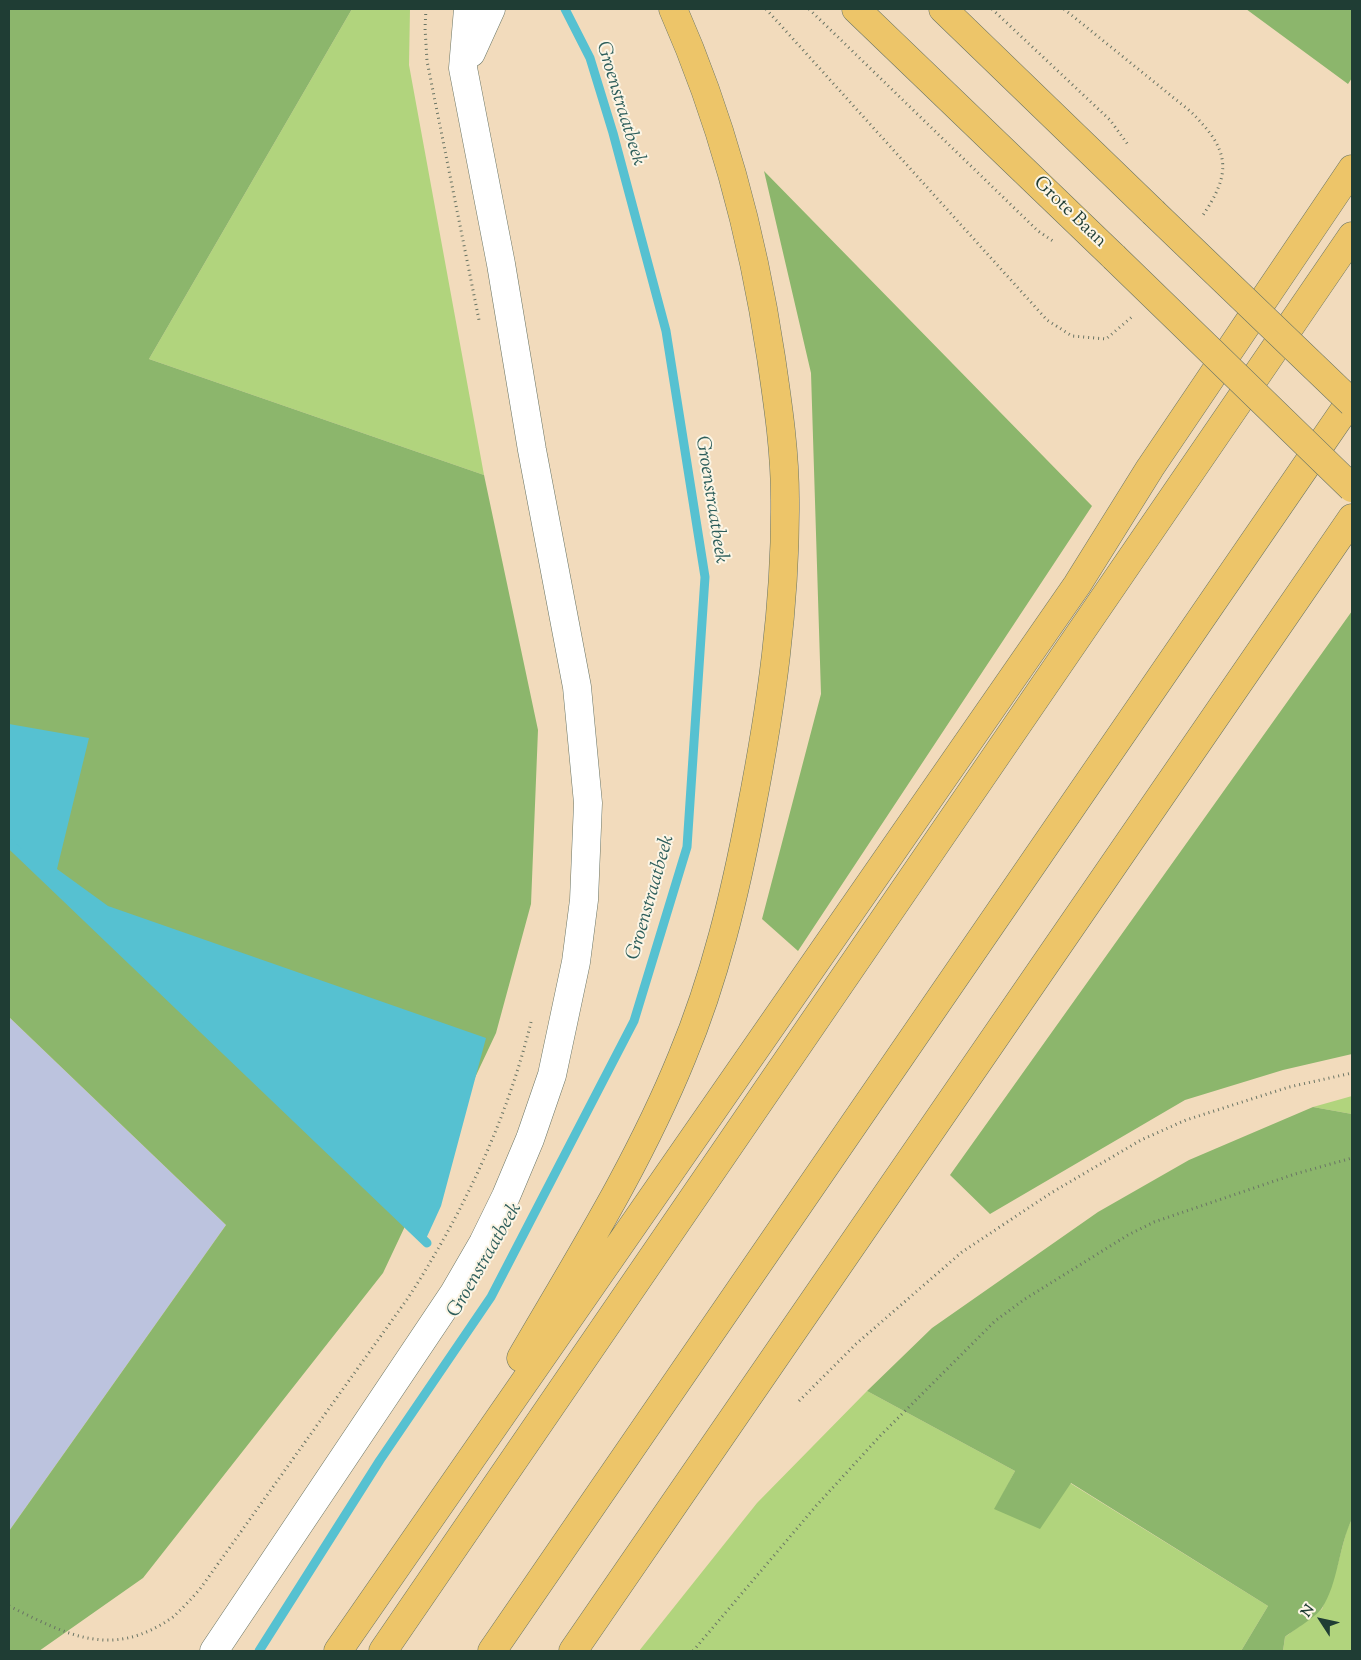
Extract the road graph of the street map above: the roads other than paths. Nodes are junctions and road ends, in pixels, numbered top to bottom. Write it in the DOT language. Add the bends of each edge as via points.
graph roads {
  1 [pos="468,9"];
  2 [pos="491,9"];
  3 [pos="673,9"];
  4 [pos="856,9"];
  5 [pos="943,9"];
  6 [pos="463,68"];
  7 [pos="1352,169"];
  8 [pos="1352,236"];
  9 [pos="1352,401"];
  10 [pos="1352,488"];
  11 [pos="1352,518"];
  12 [pos="421,1531"];
  13 [pos="214,1651"];
  14 [pos="338,1651"];
  15 [pos="383,1651"];
  16 [pos="492,1651"];
  17 [pos="573,1651"];
  1 -- 6 [label="street"];
  2 -- 6 [label="street"];
  3 -- 12 [label="highway" via="692,51 742,204 781,423 785,497 783,580 771,700 736,884 714,967 682,1057 626,1178"];
  4 -- 10 [label="highway, Grote Baan, bridge"];
  5 -- 9 [label="highway, bridge"];
  6 -- 13 [label="street" via="577,687 588,803 584,900 576,962 549,1084 530,1139 483,1243 454,1293"];
  7 -- 12 [label="highway" via="1150,468 1071,594"];
  8 -- 15 [label="highway"];
  9 -- 16 [label="highway"];
  11 -- 17 [label="highway"];
  12 -- 14 [label="highway"];
}
